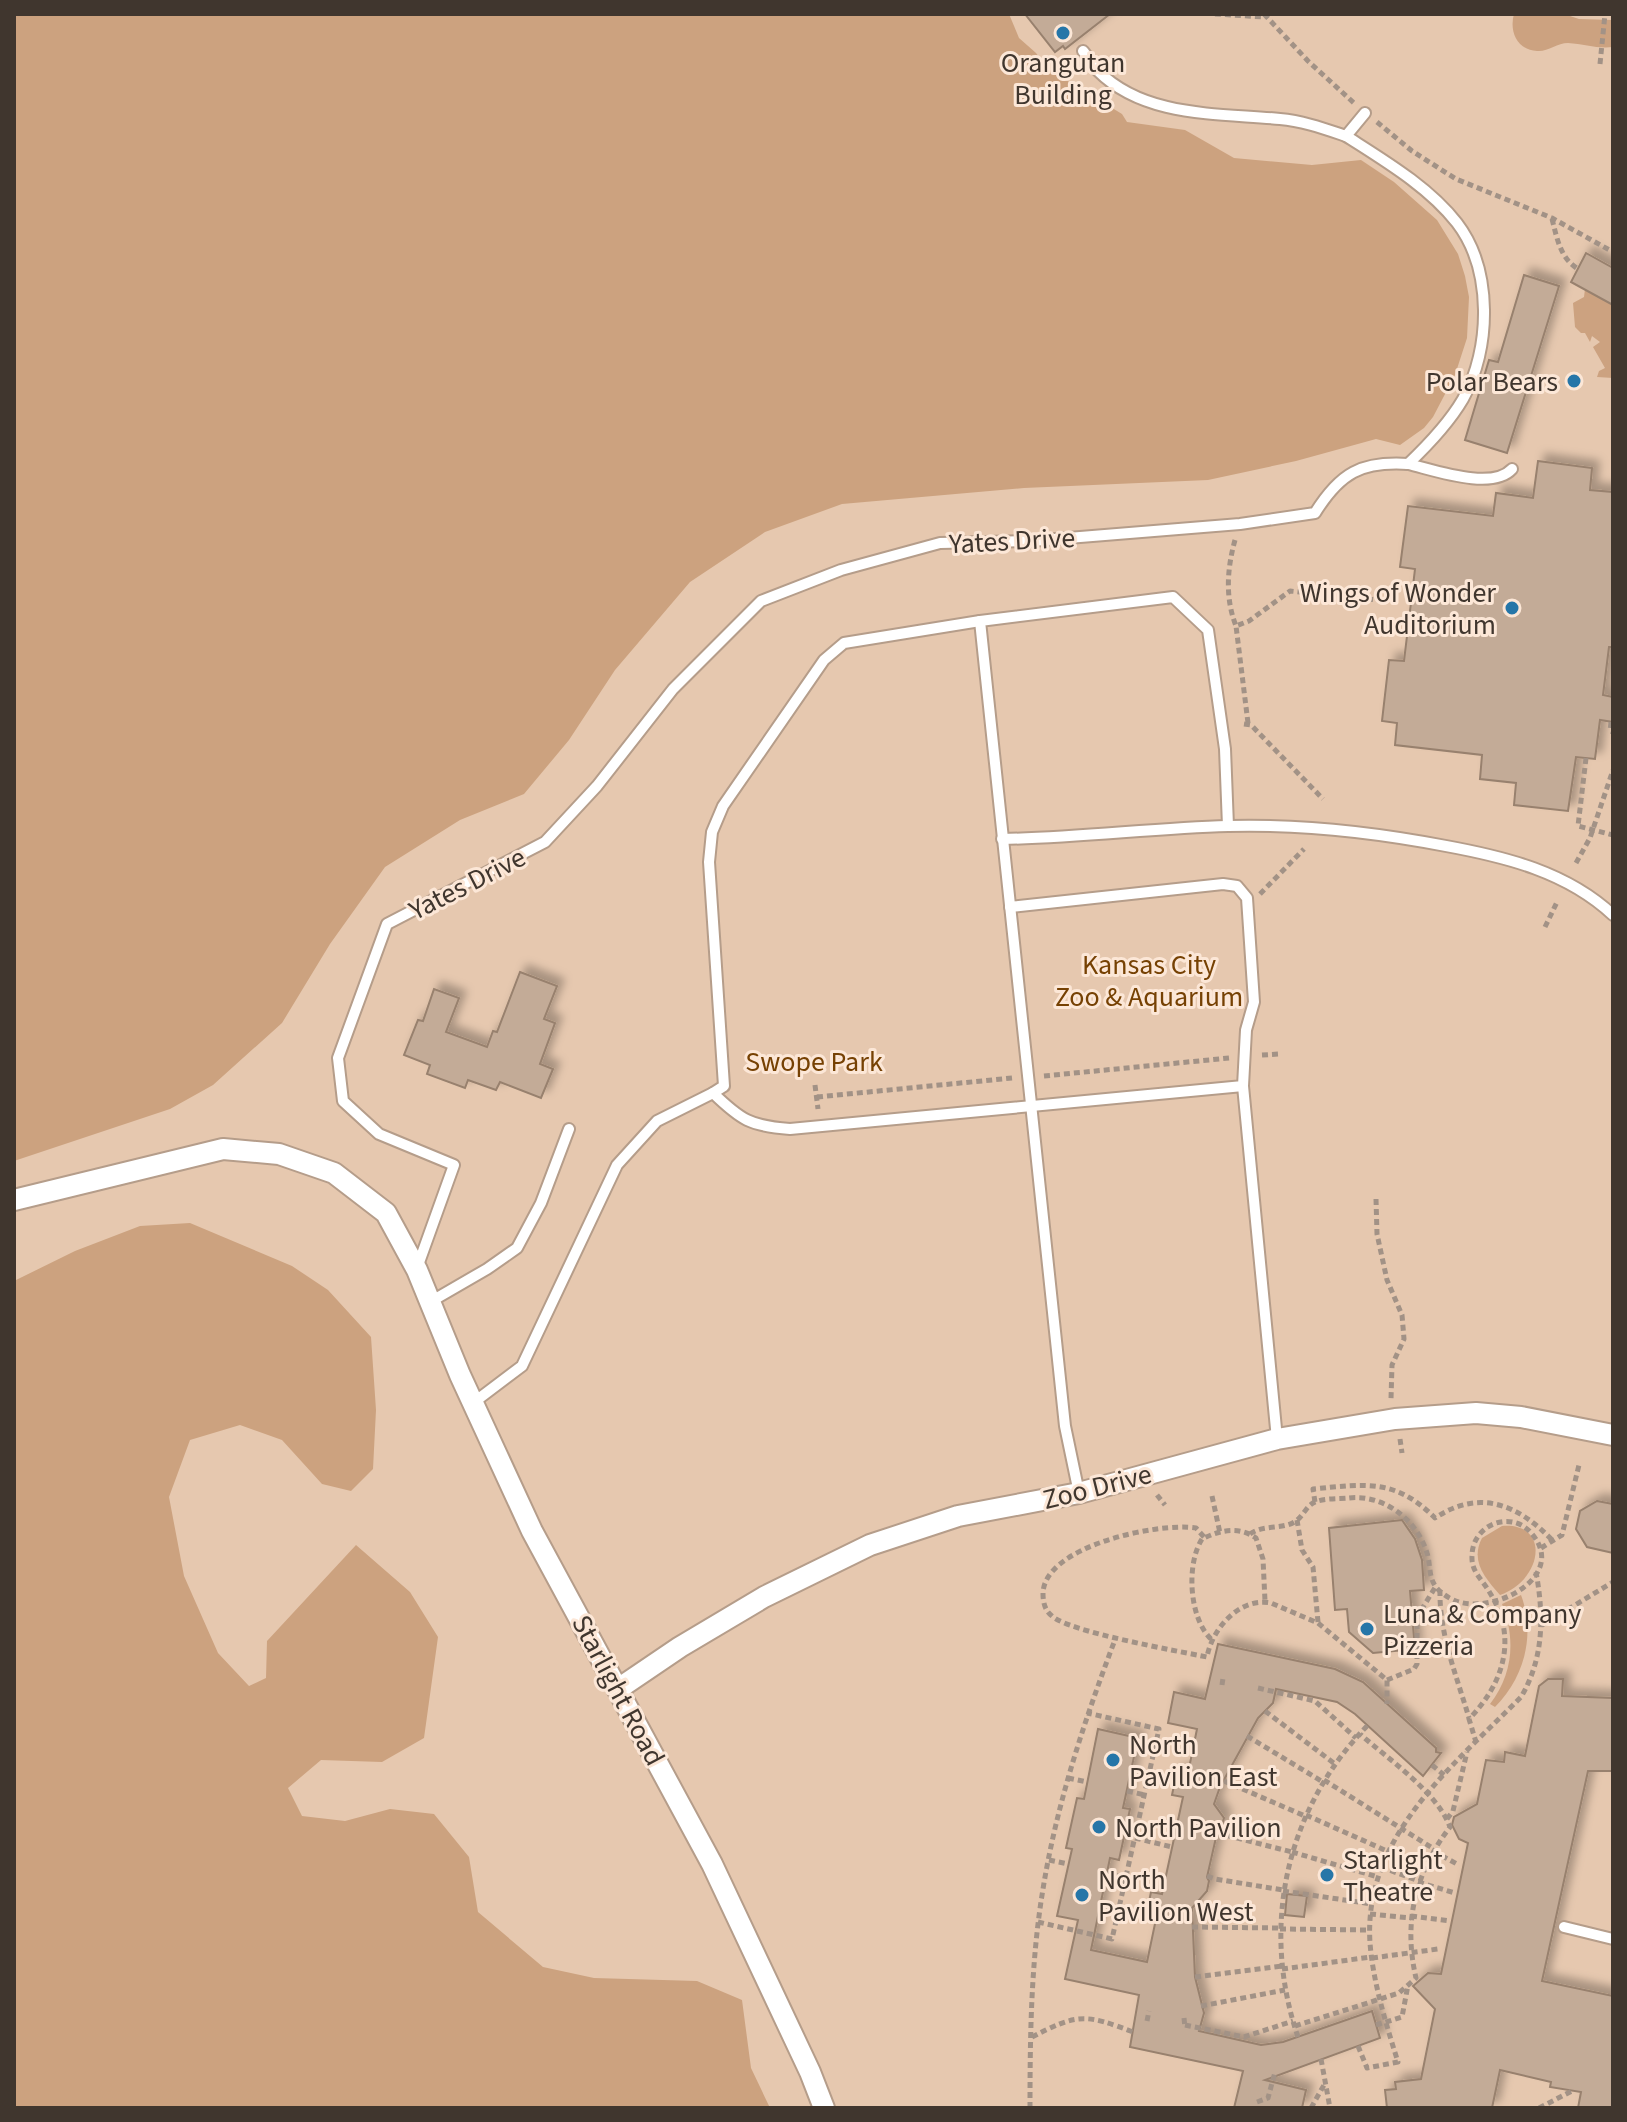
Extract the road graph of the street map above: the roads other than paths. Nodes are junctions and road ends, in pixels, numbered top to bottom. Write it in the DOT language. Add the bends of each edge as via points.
graph roads {
  1 [pos="1083,51"];
  2 [pos="1365,113"];
  3 [pos="1346,136"];
  4 [pos="1408,464"];
  5 [pos="1512,469"];
  6 [pos="980,621"];
  7 [pos="1228,826"];
  8 [pos="1002,839"];
  9 [pos="1010,907"];
  10 [pos="1613,915"];
  11 [pos="1243,1086"];
  12 [pos="713,1093"];
  13 [pos="1031,1106"];
  14 [pos="569,1129"];
  15 [pos="14,1200"];
  16 [pos="417,1270"];
  17 [pos="430,1302"];
  18 [pos="473,1403"];
  19 [pos="1613,1435"];
  20 [pos="1277,1439"];
  21 [pos="1079,1493"];
  22 [pos="618,1689"];
  23 [pos="1564,1927"];
  24 [pos="1613,1939"];
  25 [pos="824,2108"];
  1 -- 3 [label="lane" via="1098,71 1134,96 1180,110 1294,121"];
  2 -- 3 [label="lane"];
  3 -- 4 [label="lane" via="1429,195 1460,227 1475,256 1482,341 1465,396"];
  4 -- 5 [label="lane" via="1478,479 1500,478"];
  4 -- 16 [label="lane, Yates Drive" via="1383,463 1352,472 1315,513 1031,541 940,543 841,570 761,601 673,689 545,842 387,924 338,1058 343,1101 379,1134 454,1165"];
  6 -- 7 [label="lane" via="1173,597 1208,630 1225,749"];
  6 -- 8 [label="lane"];
  6 -- 12 [label="lane" via="844,643 824,660 723,806 712,832 709,862 724,1086"];
  7 -- 8 [label="lane"];
  7 -- 10 [label="lane" via="1321,827 1466,849 1550,874"];
  8 -- 9 [label="lane"];
  9 -- 11 [label="lane" via="1237,886 1247,898 1254,1002 1246,1030"];
  9 -- 13 [label="lane"];
  11 -- 13 [label="lane"];
  11 -- 20 [label="lane"];
  12 -- 13 [label="lane" via="739,1117 790,1129"];
  12 -- 18 [label="lane" via="657,1121 617,1165 522,1366"];
  13 -- 21 [label="lane" via="1065,1426"];
  14 -- 17 [label="lane" via="517,1248"];
  15 -- 16 [label="street" via="223,1149 279,1154 334,1173 386,1213"];
  16 -- 17 [label="street, Starlight Road"];
  17 -- 18 [label="street, Starlight Road"];
  18 -- 22 [label="street, Starlight Road" via="532,1531"];
  19 -- 20 [label="street, Zoo Drive" via="1476,1413 1395,1419"];
  20 -- 21 [label="street, Zoo Drive"];
  21 -- 22 [label="street, Zoo Drive" via="958,1516 870,1545 764,1597"];
  22 -- 25 [label="street, Starlight Road" via="712,1864"];
  23 -- 24 [label="lane"];
}
